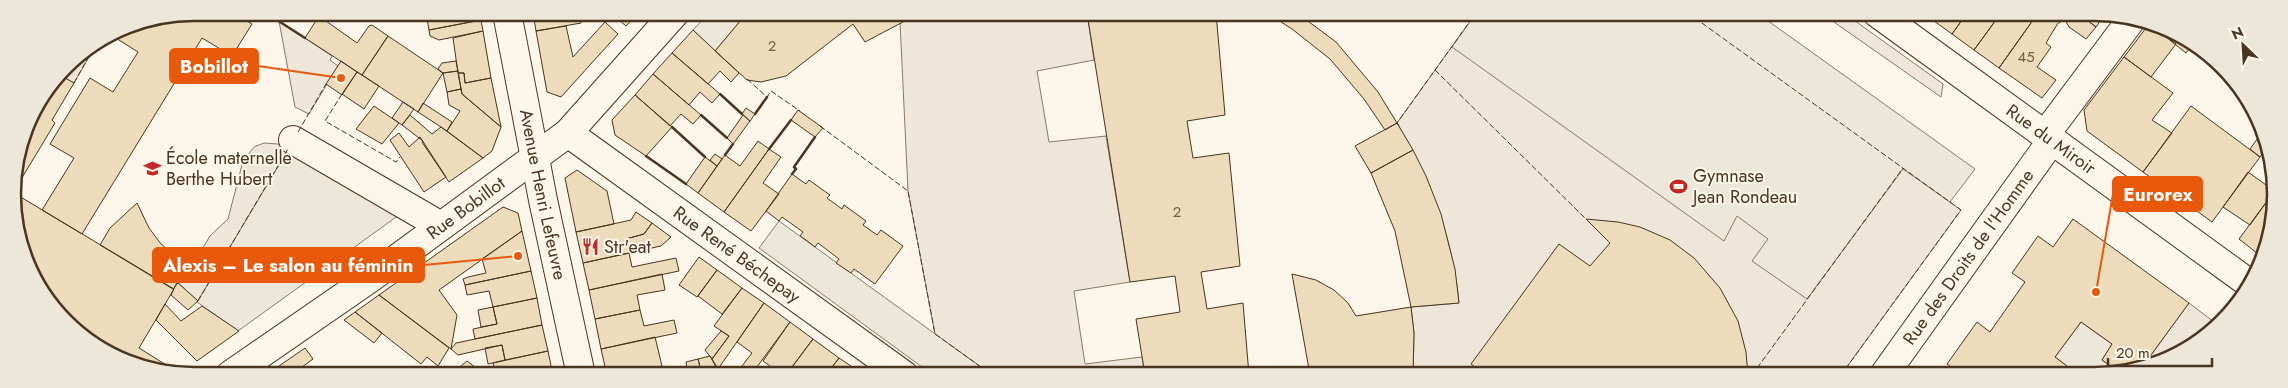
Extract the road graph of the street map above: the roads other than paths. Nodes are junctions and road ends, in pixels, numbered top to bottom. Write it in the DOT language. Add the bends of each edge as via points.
graph roads {
  1 [pos="509,22"];
  2 [pos="667,22"];
  3 [pos="1889,22"];
  4 [pos="2128,25"];
  5 [pos="568,132"];
  6 [pos="2049,137"];
  7 [pos="294,140"];
  8 [pos="535,158"];
  9 [pos="441,226"];
  10 [pos="2244,280"];
  11 [pos="243,366"];
  12 [pos="579,366"];
  13 [pos="892,366"];
  14 [pos="1890,366"];
  1 -- 8 [label="street, Avenue Henri Lefeuvre"];
  2 -- 5 [label="street, Rue Bobillot"];
  3 -- 6 [label="street, Rue du Miroir"];
  4 -- 6 [label="street, Rue des Droits de l'Homme"];
  5 -- 8 [label="street, Rue Bobillot"];
  5 -- 13 [label="street, Rue René Béchepay"];
  6 -- 10 [label="street, Rue du Miroir"];
  6 -- 14 [label="street, Rue des Droits de l'Homme"];
  7 -- 9 [label="street"];
  8 -- 9 [label="street, Rue Bobillot"];
  8 -- 12 [label="street, Avenue Henri Lefeuvre"];
  9 -- 11 [label="street, Rue Bobillot"];
}
